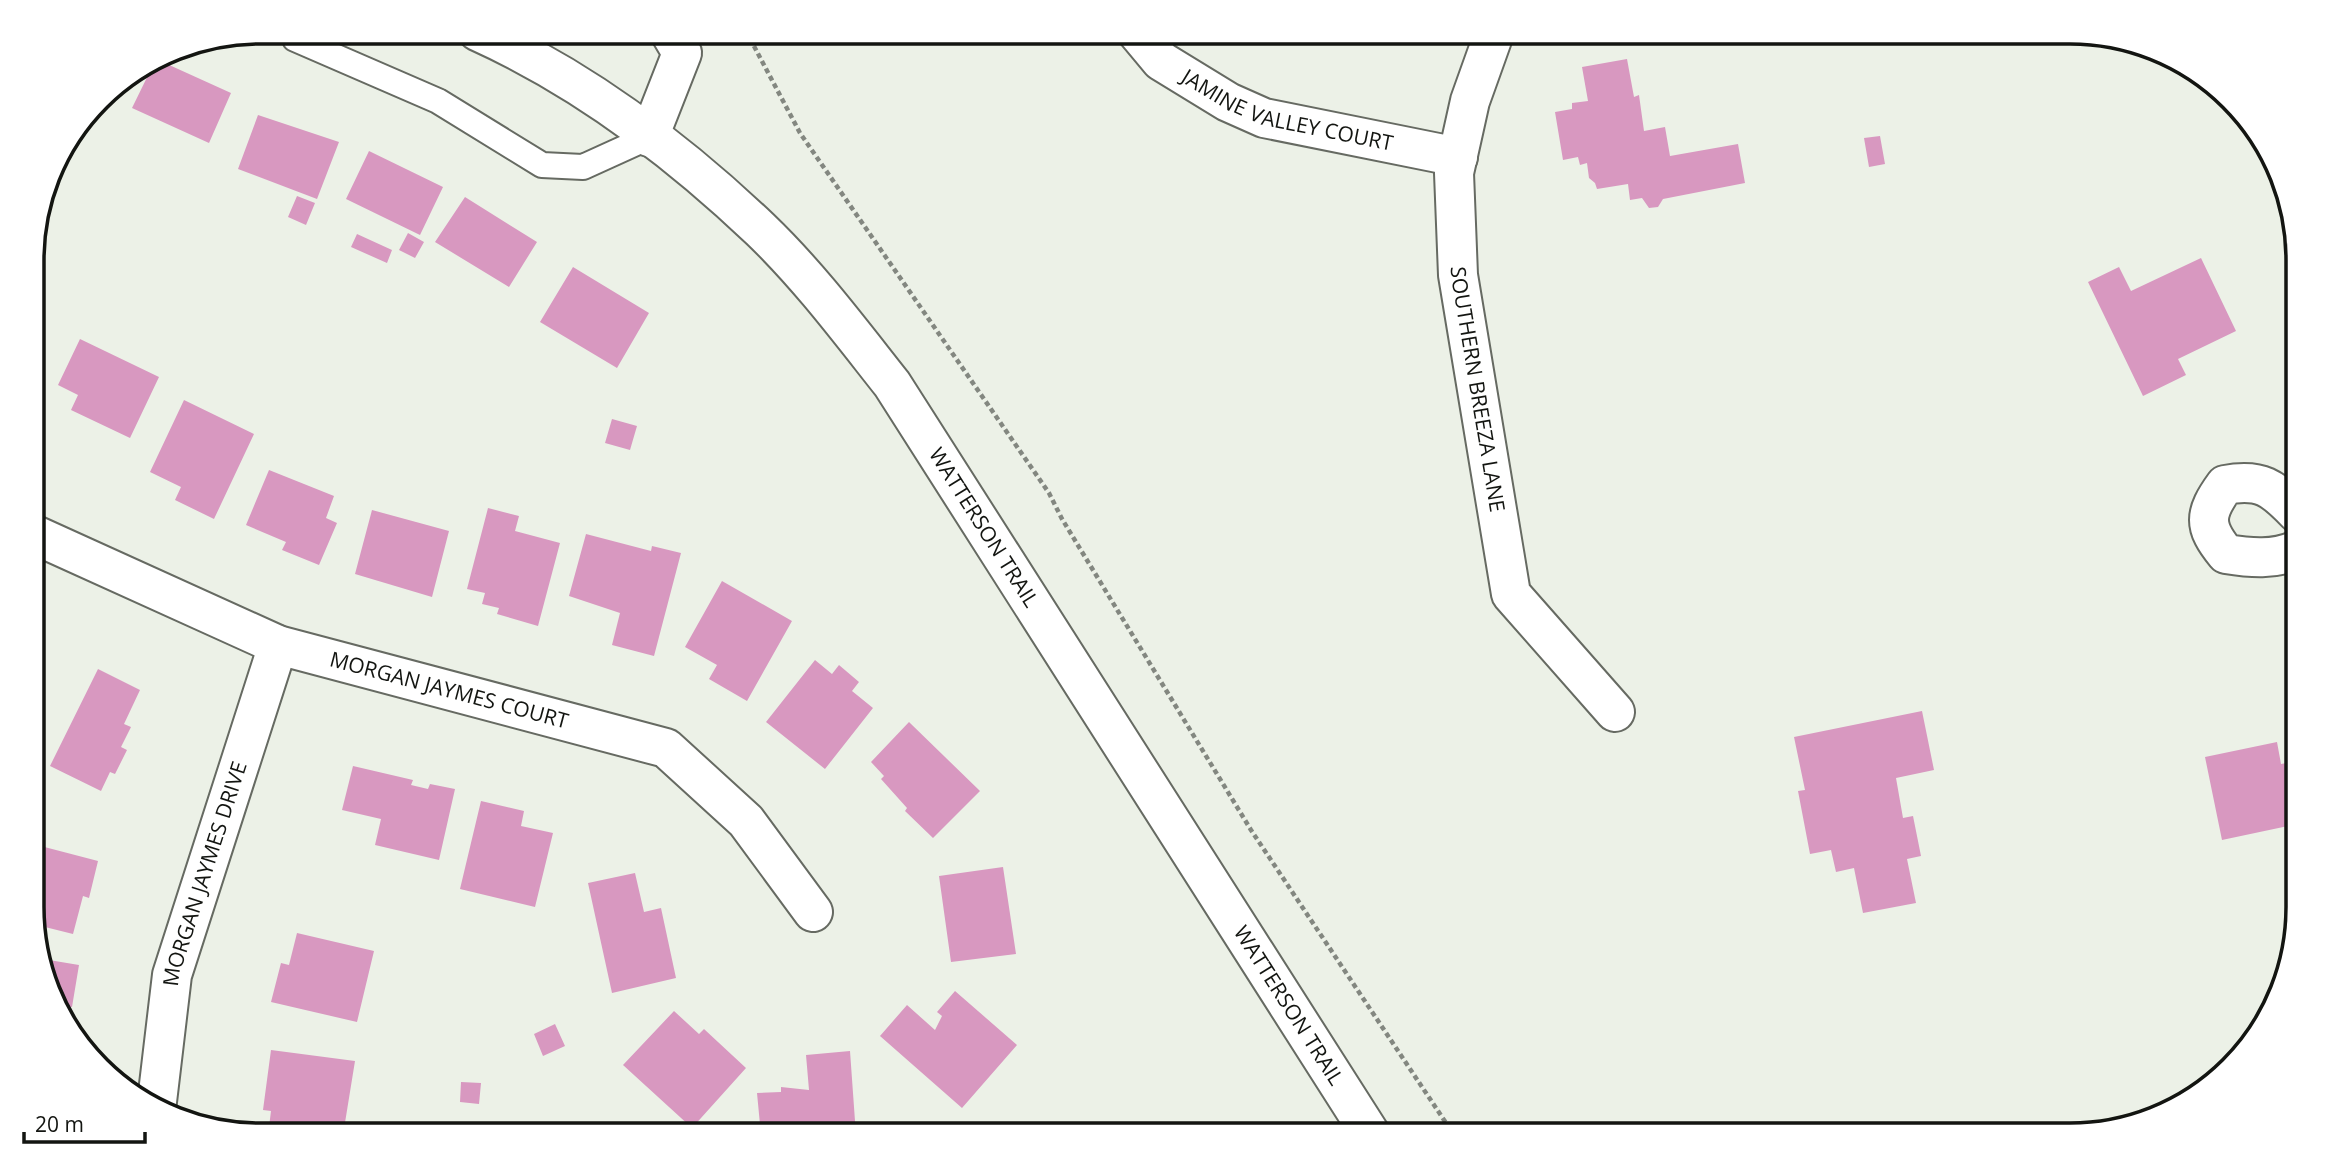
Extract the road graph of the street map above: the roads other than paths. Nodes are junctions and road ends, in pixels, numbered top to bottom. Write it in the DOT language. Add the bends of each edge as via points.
graph roads {
  1 [pos="307,44"];
  2 [pos="500,44"];
  3 [pos="676,44"];
  4 [pos="1146,44"];
  5 [pos="1491,44"];
  6 [pos="649,137"];
  7 [pos="1458,157"];
  8 [pos="2286,501"];
  9 [pos="44,539"];
  10 [pos="2286,554"];
  11 [pos="278,645"];
  12 [pos="1615,712"];
  13 [pos="813,912"];
  14 [pos="158,1097"];
  15 [pos="1363,1123"];
  1 -- 6 [label="lane" via="438,101 542,165 583,167"];
  2 -- 6 [label="street, WATTERSON TRAIL" via="571,82"];
  3 -- 6 [label="street" via="682,53"];
  4 -- 7 [label="street, JAMINE VALLEY COURT" via="1161,61 1264,118"];
  5 -- 7 [label="street, SOUTHERN BREEZA LANE" via="1470,101"];
  6 -- 15 [label="street, WATTERSON TRAIL" via="761,230 825,299 892,384"];
  7 -- 12 [label="street, SOUTHERN BREEZA LANE" via="1454,173 1458,275 1511,594"];
  8 -- 10 [label="street" via="2277,492 2250,480 2225,485 2209,508 2210,535 2226,554 2249,558"];
  9 -- 11 [label="street, MORGAN JAYMES COURT"];
  11 -- 13 [label="street, MORGAN JAYMES COURT" via="666,748 746,821"];
  11 -- 14 [label="street, MORGAN JAYMES DRIVE" via="172,975"];
}
